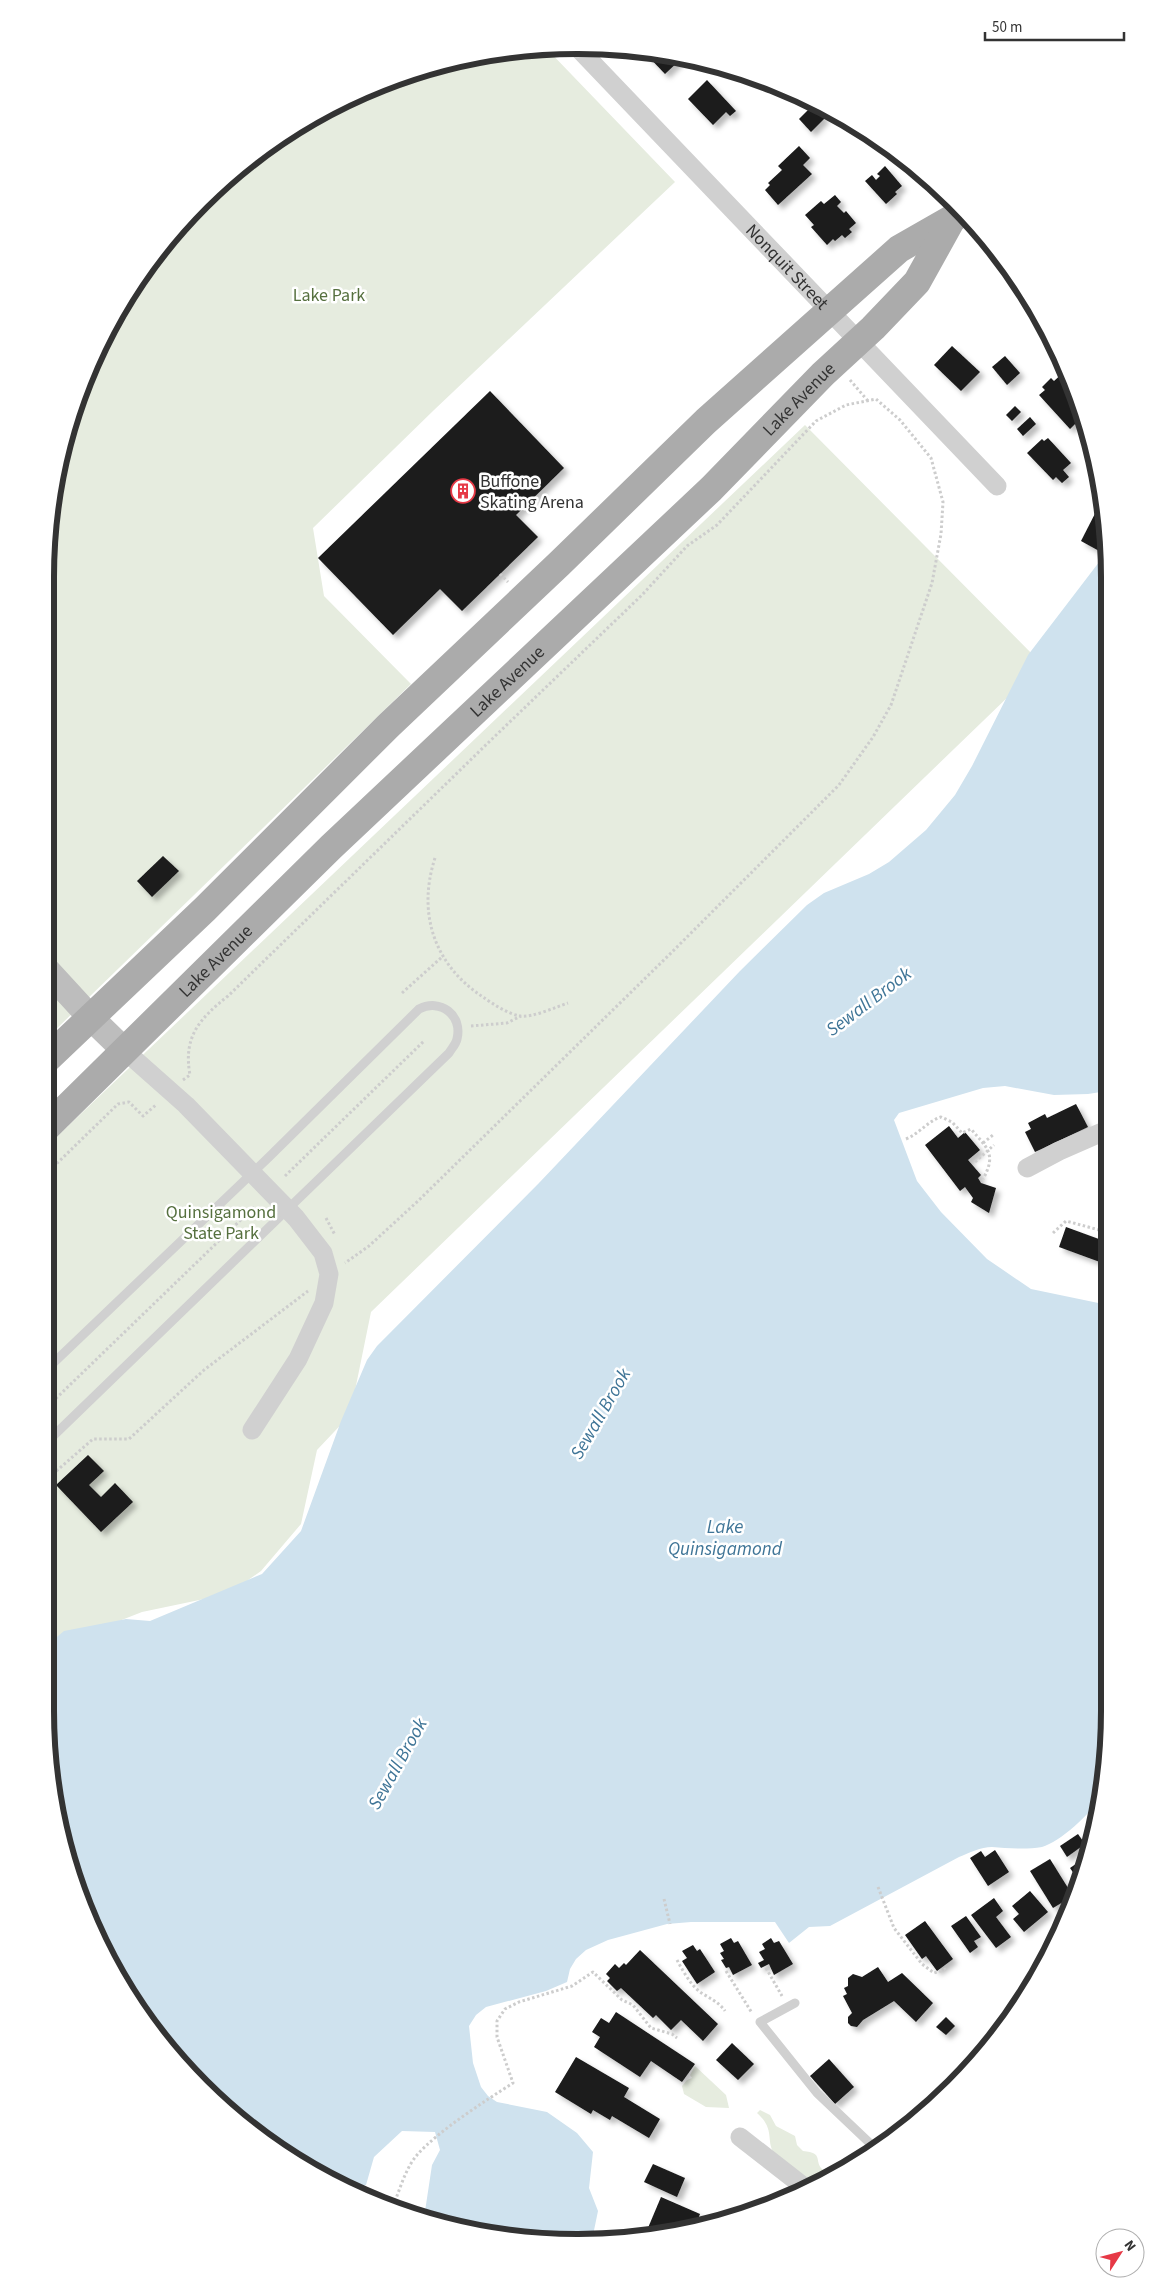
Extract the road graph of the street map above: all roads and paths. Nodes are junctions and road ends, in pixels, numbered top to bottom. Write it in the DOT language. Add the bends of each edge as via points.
graph roads {
  1 [pos="584,54"];
  2 [pos="956,216"];
  3 [pos="831,312"];
  4 [pos="858,341"];
  5 [pos="850,380"];
  6 [pos="868,401"];
  7 [pos="997,486"];
  8 [pos="435,858"];
  9 [pos="442,957"];
  10 [pos="54,978"];
  11 [pos="402,993"];
  12 [pos="568,1003"];
  13 [pos="521,1016"];
  14 [pos="91,1018"];
  15 [pos="470,1026"];
  16 [pos="424,1041"];
  17 [pos="124,1050"];
  18 [pos="54,1053"];
  19 [pos="181,1082"];
  20 [pos="161,1100"];
  21 [pos="54,1120"];
  22 [pos="1101,1133"];
  23 [pos="993,1135"];
  24 [pos="906,1139"];
  25 [pos="983,1143"];
  26 [pos="994,1145"];
  27 [pos="988,1150"];
  28 [pos="975,1162"];
  29 [pos="54,1166"];
  30 [pos="1027,1168"];
  31 [pos="252,1173"];
  32 [pos="285,1176"];
  33 [pos="983,1179"];
  34 [pos="254,1207"];
  35 [pos="287,1209"];
  36 [pos="1101,1230"];
  37 [pos="1053,1233"];
  38 [pos="329,1274"];
  39 [pos="54,1362"];
  40 [pos="54,1400"];
  41 [pos="252,1430"];
  42 [pos="54,1435"];
  43 [pos="54,1473"];
  44 [pos="878,1887"];
  45 [pos="664,1899"];
  46 [pos="670,1924"];
  47 [pos="677,1960"];
  48 [pos="766,1968"];
  49 [pos="946,1969"];
  50 [pos="726,1971"];
  51 [pos="792,2005"];
  52 [pos="725,2011"];
  53 [pos="760,2022"];
  54 [pos="677,2038"];
  55 [pos="740,2137"];
  56 [pos="871,2144"];
  57 [pos="800,2184"];
  58 [pos="396,2201"];
  1 -- 3 [label="street, Nonquit Street"];
  2 -- 3 [label="main road, Lake Avenue" via="899,249"];
  2 -- 4 [label="main road, Lake Avenue" via="917,282"];
  3 -- 4 [label="street, Nonquit Street"];
  3 -- 14 [label="main road, Lake Avenue" via="781,352 685,442 388,726"];
  4 -- 7 [label="street, Nonquit Street"];
  4 -- 17 [label="main road, Lake Avenue" via="711,489 331,847"];
  5 -- 6 [label="path"];
  6 -- 19 [label="path" via="846,405 816,421 717,525 687,546 642,596 214,1008 193,1033 189,1043 190,1075"];
  6 -- 38 [label="path" via="876,399 887,407 931,458 944,502 932,583 891,705 873,737 838,785 669,955 418,1201 368,1246"];
  8 -- 9 [label="path" via="427,893 431,929"];
  9 -- 11 [label="path"];
  9 -- 13 [label="path" via="464,985 496,1006"];
  10 -- 14 [label="main road"];
  12 -- 13 [label="path"];
  13 -- 15 [label="path" via="508,1023"];
  14 -- 17 [label="main road"];
  14 -- 18 [label="main road, Lake Avenue"];
  16 -- 32 [label="path"];
  17 -- 21 [label="main road, Lake Avenue"];
  17 -- 31 [label="street" via="172,1091"];
  20 -- 29 [label="path" via="143,1116 129,1102 118,1104"];
  22 -- 30 [label="street"];
  23 -- 25 [label="path"];
  24 -- 25 [label="path" via="941,1117 952,1122 962,1133 971,1129"];
  25 -- 27 [label="path"];
  26 -- 27 [label="path"];
  27 -- 28 [label="path"];
  27 -- 33 [label="path" via="991,1158"];
  31 -- 35 [label="street"];
  31 -- 35 [label="lane" via="418,1008 443,1006 451,1012 458,1032 457,1042 449,1052"];
  31 -- 39 [label="lane"];
  34 -- 40 [label="path"];
  35 -- 38 [label="street" via="317,1243"];
  35 -- 42 [label="lane"];
  36 -- 37 [label="path" via="1066,1221"];
  38 -- 41 [label="street" via="324,1303 310,1335 288,1377"];
  38 -- 43 [label="path" via="204,1370 129,1439 93,1440"];
  44 -- 49 [label="path" via="894,1928 922,1964 934,1973"];
  45 -- 46 [label="path"];
  47 -- 52 [label="path" via="699,1991"];
  48 -- 51 [label="path"];
  50 -- 53 [label="path"];
  51 -- 53 [label="lane"];
  53 -- 56 [label="lane" via="817,2093"];
  54 -- 58 [label="path" via="651,2028 633,2005 622,2000 594,1972 572,1986 505,2009 497,2021 497,2037 513,2083 441,2134 416,2156"];
  55 -- 57 [label="street"];
}
